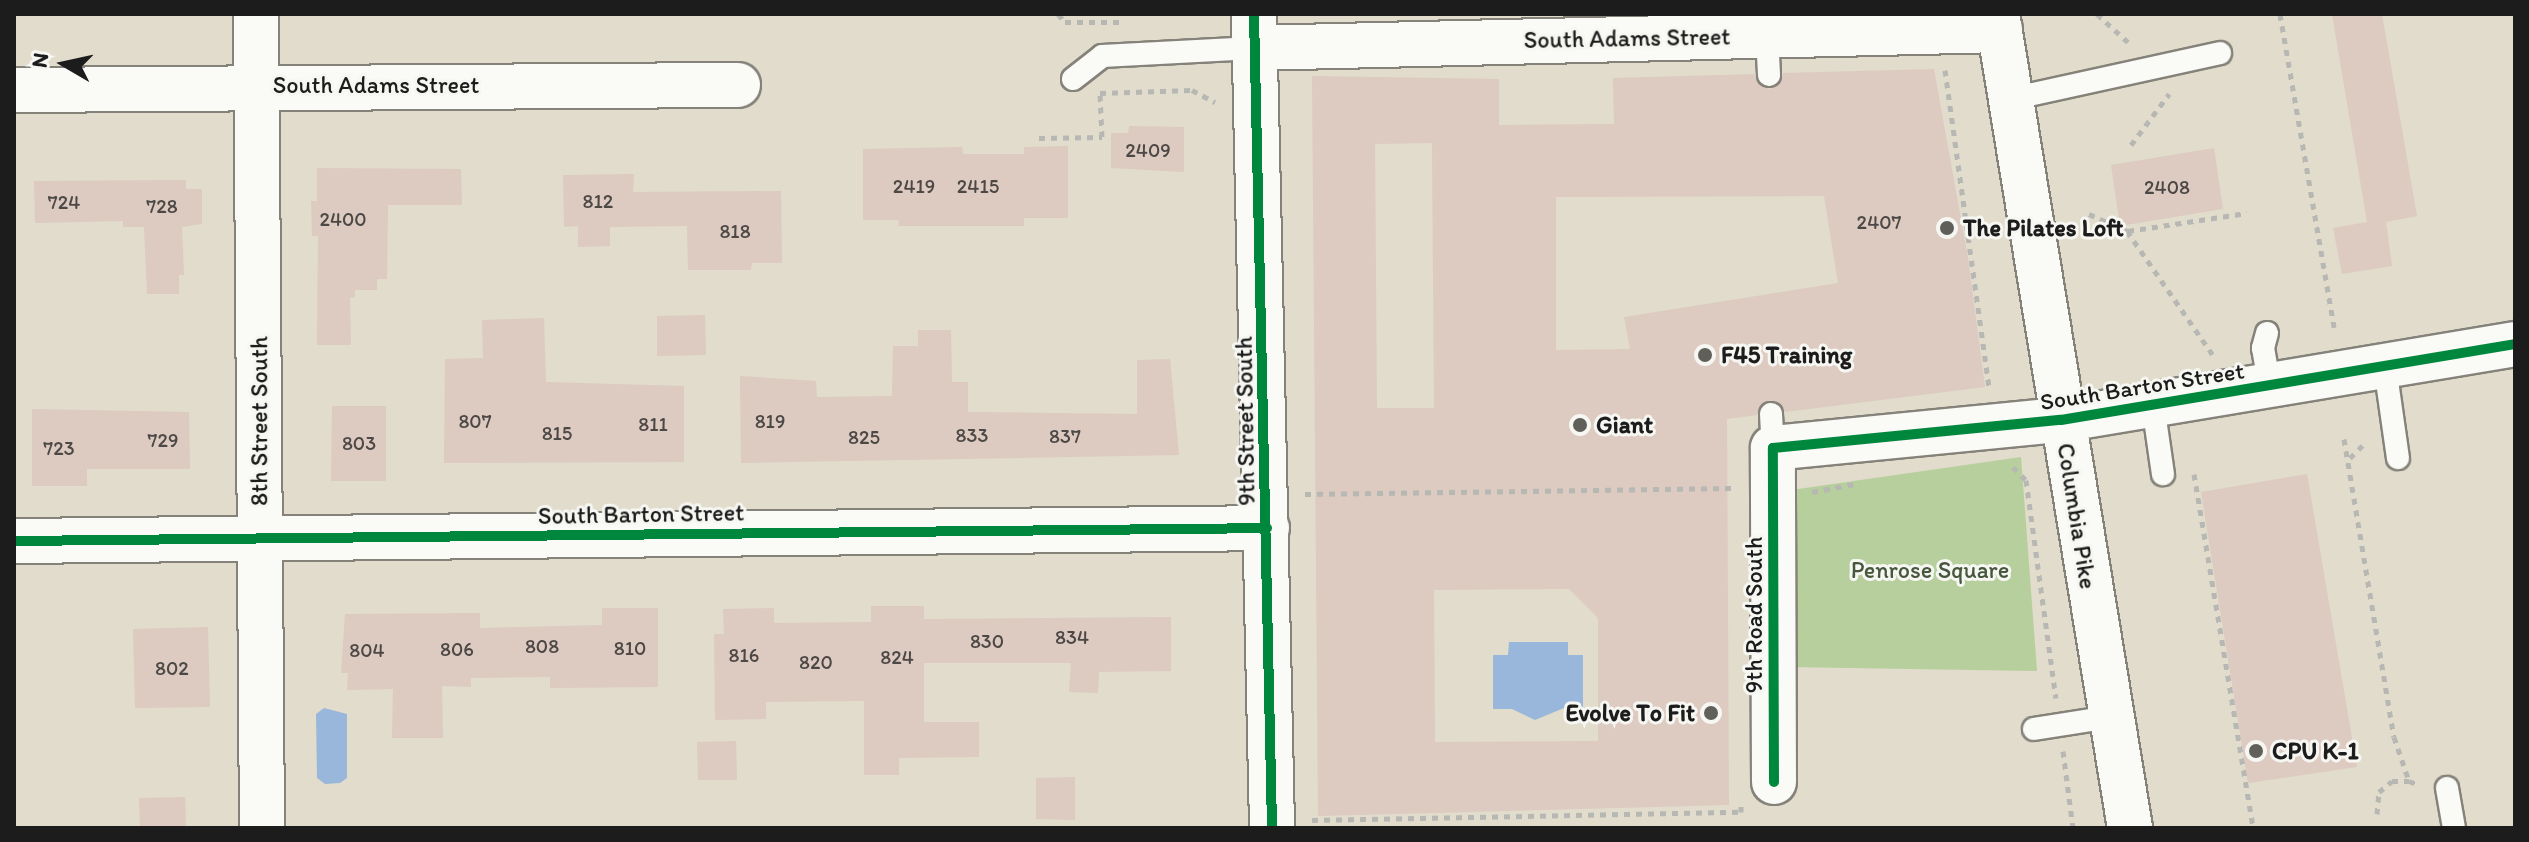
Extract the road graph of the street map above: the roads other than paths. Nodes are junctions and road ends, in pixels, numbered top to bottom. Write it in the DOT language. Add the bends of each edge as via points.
graph roads {
  1 [pos="256,14"];
  2 [pos="1998,22"];
  3 [pos="1538,27"];
  4 [pos="1472,28"];
  5 [pos="1254,31"];
  6 [pos="2220,53"];
  7 [pos="1073,79"];
  8 [pos="257,85"];
  9 [pos="738,85"];
  10 [pos="14,90"];
  11 [pos="2011,99"];
  12 [pos="2267,333"];
  13 [pos="2515,344"];
  14 [pos="2385,367"];
  15 [pos="2270,386"];
  16 [pos="2153,405"];
  17 [pos="2061,420"];
  18 [pos="2398,458"];
  19 [pos="1780,462"];
  20 [pos="2163,474"];
  21 [pos="1267,528"];
  22 [pos="259,538"];
  23 [pos="14,541"];
  24 [pos="2111,717"];
  25 [pos="2034,729"];
  26 [pos="2438,788"];
  27 [pos="1758,793"];
  28 [pos="1289,824"];
  29 [pos="262,828"];
  30 [pos="2130,828"];
  31 [pos="2454,828"];
  1 -- 8 [label="street, 8th Street South"];
  2 -- 3 [label="street, South Adams Street" via="1768,55"];
  2 -- 11 [label="street, Columbia Pike"];
  3 -- 4 [label="street, South Adams Street"];
  4 -- 5 [label="street, South Adams Street"];
  5 -- 7 [label="lane" via="1102,56"];
  5 -- 21 [label="street, 9th Street South"];
  6 -- 11 [label="lane"];
  8 -- 9 [label="street, South Adams Street"];
  8 -- 10 [label="street, South Adams Street"];
  8 -- 22 [label="street, 8th Street South"];
  11 -- 17 [label="street, Columbia Pike"];
  12 -- 15 [label="lane" via="2263,348"];
  13 -- 14 [label="street, South Barton Street"];
  14 -- 15 [label="street, South Barton Street"];
  14 -- 18 [label="lane"];
  15 -- 16 [label="street, South Barton Street"];
  16 -- 17 [label="street, South Barton Street"];
  16 -- 20 [label="lane"];
  17 -- 19 [label="street, South Barton Street"];
  17 -- 24 [label="street, Columbia Pike"];
  19 -- 27 [label="street, 9th Road South"];
  21 -- 22 [label="street, South Barton Street"];
  21 -- 28 [label="street, 9th Street South"];
  22 -- 23 [label="street, South Barton Street"];
  22 -- 29 [label="street, 8th Street South"];
  24 -- 25 [label="lane"];
  24 -- 30 [label="street, Columbia Pike"];
  26 -- 31 [label="lane"];
}
